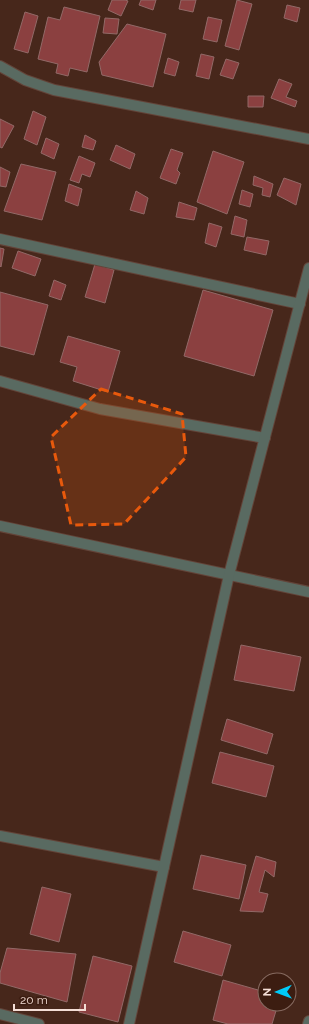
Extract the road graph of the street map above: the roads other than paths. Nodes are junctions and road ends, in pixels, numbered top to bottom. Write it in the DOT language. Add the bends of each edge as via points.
graph roads {
  1 [pos="0,66"];
  2 [pos="309,140"];
  3 [pos="0,239"];
  4 [pos="309,268"];
  5 [pos="300,304"];
  6 [pos="0,381"];
  7 [pos="265,438"];
  8 [pos="0,526"];
  9 [pos="229,575"];
  10 [pos="309,592"];
  11 [pos="0,836"];
  12 [pos="164,867"];
  13 [pos="0,1014"];
  14 [pos="39,1024"];
  15 [pos="129,1024"];
  1 -- 2 [label="street" via="25,80 54,90"];
  3 -- 5 [label="street"];
  4 -- 5 [label="street"];
  5 -- 7 [label="street"];
  6 -- 7 [label="street" via="100,409"];
  7 -- 9 [label="street"];
  8 -- 9 [label="street"];
  9 -- 10 [label="street"];
  9 -- 12 [label="street"];
  11 -- 12 [label="street"];
  12 -- 15 [label="street"];
  13 -- 14 [label="street"];
}
